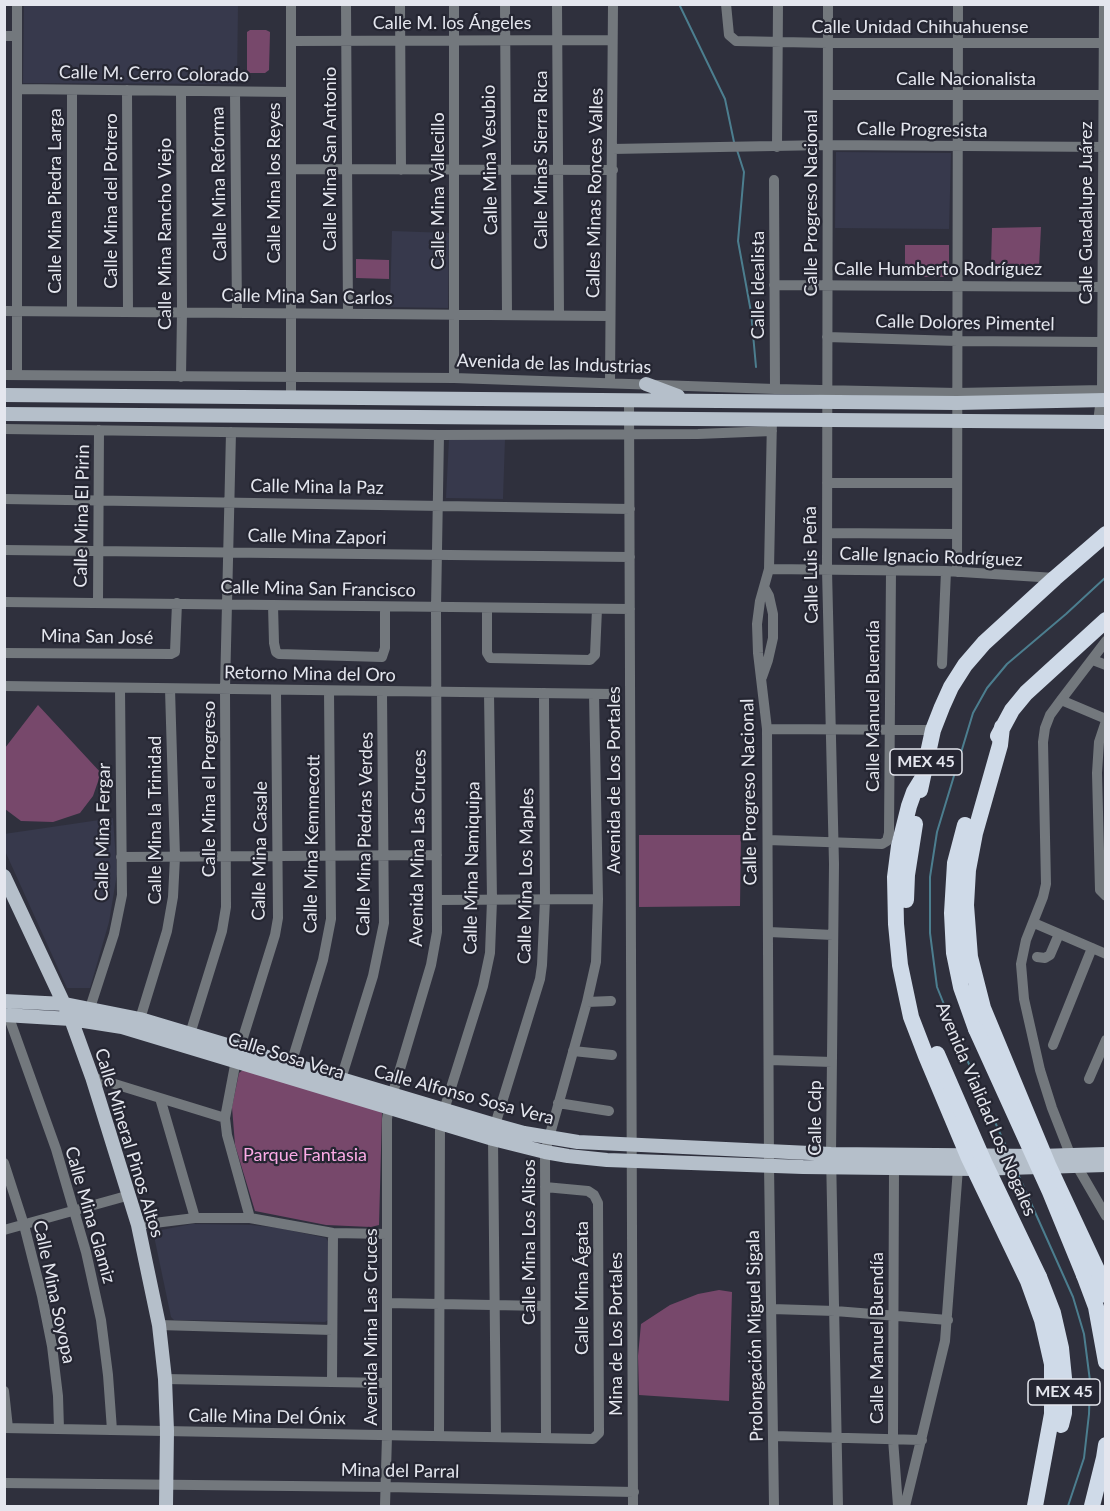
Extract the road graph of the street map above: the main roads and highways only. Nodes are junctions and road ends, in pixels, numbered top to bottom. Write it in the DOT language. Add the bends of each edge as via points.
graph roads {
  1 [pos="646,384"];
  2 [pos="4,394"];
  3 [pos="1102,397"];
  4 [pos="688,400"];
  5 [pos="4,414"];
  6 [pos="1102,422"];
  7 [pos="1106,534"];
  8 [pos="1106,620"];
  9 [pos="1002,727"];
  10 [pos="922,779"];
  11 [pos="4,876"];
  12 [pos="65,1004"];
  13 [pos="6,1010"];
  14 [pos="71,1019"];
  15 [pos="238,1055"];
  16 [pos="391,1100"];
  17 [pos="494,1132"];
  18 [pos="1106,1154"];
  19 [pos="769,1159"];
  20 [pos="1073,1160"];
  21 [pos="831,1161"];
  22 [pos="1044,1161"];
  23 [pos="903,1164"];
  24 [pos="967,1164"];
  25 [pos="1106,1165"];
  26 [pos="1106,1295"];
  27 [pos="1106,1362"];
  28 [pos="1106,1445"];
  29 [pos="1106,1497"];
  30 [pos="166,1506"];
  31 [pos="1035,1506"];
  32 [pos="1092,1506"];
  33 [pos="1102,1506"];
  1 -- 4 [label="main road"];
  2 -- 4 [label="main road, Avenida de las Industrias"];
  3 -- 4 [label="main road, Avenida de las Industrias"];
  5 -- 6 [label="main road" via="629,419 772,425 826,419"];
  7 -- 10 [label="highway, Avenida Vialidad Los Nogales / MEX 45" via="965,664 933,730"];
  8 -- 9 [label="highway, Avenida Vialidad Los Nogales / MEX 45" via="1026,693"];
  9 -- 22 [label="highway" via="970,852 967,928 983,1008"];
  9 -- 27 [label="highway, Avenida Vialidad Los Nogales / MEX 45, bridge" via="967,818 955,863 954,953 976,1029 1050,1192 1096,1307"];
  10 -- 24 [label="highway" via="909,806 895,877 900,965 911,1017"];
  10 -- 31 [label="highway, Avenida Vialidad Los Nogales / MEX 45, bridge" via="907,875 908,945 913,979 937,1054 1039,1278 1061,1348 1064,1413 1056,1455"];
  11 -- 12 [label="main road, Calle Mineral Pinos Altos"];
  12 -- 13 [label="main road, Calle Alfonso Sosa Vera"];
  12 -- 14 [label="main road, Calle Mineral Pinos Altos"];
  12 -- 15 [label="main road, Calle Alfonso Sosa Vera" via="140,1019 190,1034"];
  13 -- 14 [label="main road, Calle Sosa Vera"];
  14 -- 15 [label="main road, Calle Sosa Vera"];
  14 -- 30 [label="main road, Calle Mineral Pinos Altos" via="130,1196 159,1325 165,1379"];
  15 -- 16 [label="main road, Calle Sosa Vera"];
  15 -- 16 [label="main road, Calle Alfonso Sosa Vera" via="340,1078"];
  16 -- 17 [label="main road, Calle Sosa Vera"];
  17 -- 19 [label="main road, Calle Alfonso Sosa Vera"];
  17 -- 19 [label="main road, Calle Sosa Vera" via="545,1152 607,1160"];
  18 -- 20 [label="main road, Calle Alfonso Sosa Vera"];
  19 -- 21 [label="main road, Calle Alfonso Sosa Vera"];
  20 -- 22 [label="main road, Calle Alfonso Sosa Vera"];
  20 -- 25 [label="main road, Calle Alfonso Sosa Vera"];
  21 -- 23 [label="main road, Calle Alfonso Sosa Vera"];
  21 -- 23 [label="main road, Calle Alfonso Sosa Vera"];
  22 -- 24 [label="main road, Calle Alfonso Sosa Vera, bridge"];
  22 -- 26 [label="highway"];
  23 -- 24 [label="main road, Calle Alfonso Sosa Vera"];
  24 -- 31 [label="highway" via="1028,1281 1052,1364 1052,1414"];
  28 -- 32 [label="highway"];
  29 -- 33 [label="highway"];
}
